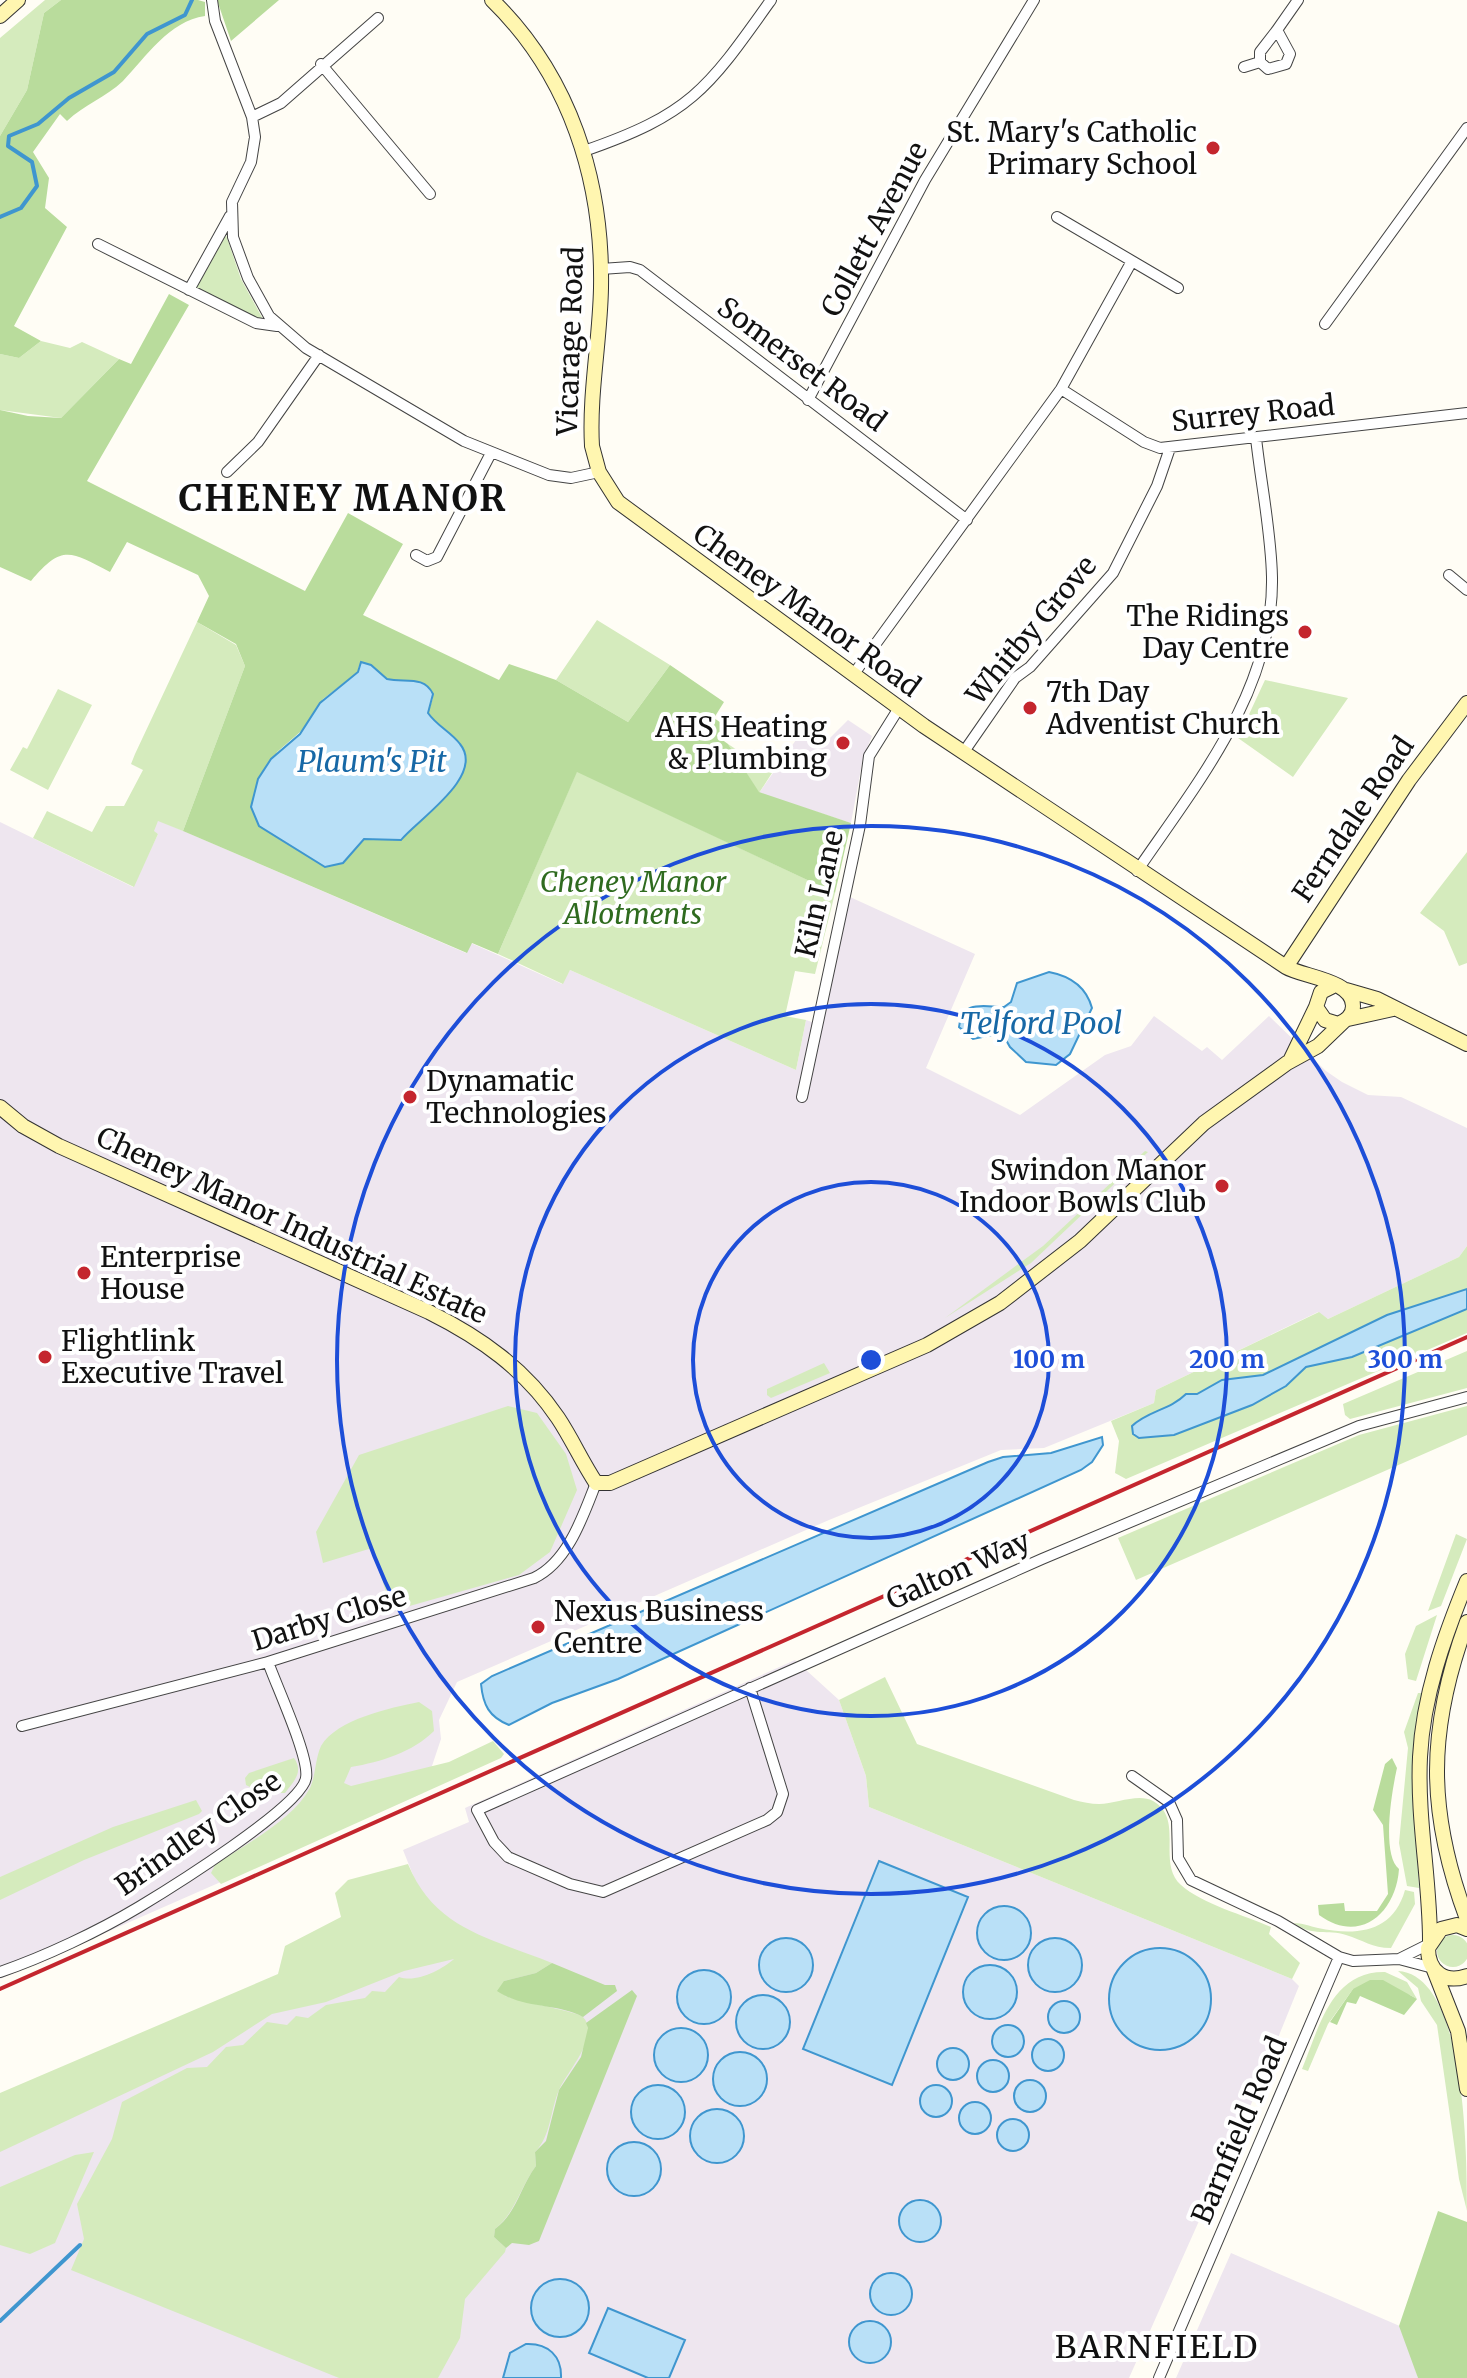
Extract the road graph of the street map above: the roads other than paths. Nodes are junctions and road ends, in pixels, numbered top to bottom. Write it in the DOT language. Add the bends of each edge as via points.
graph roads {
  1 [pos="18,0"];
  2 [pos="212,0"];
  3 [pos="492,0"];
  4 [pos="771,0"];
  5 [pos="1034,0"];
  6 [pos="1298,0"];
  7 [pos="0,16"];
  8 [pos="378,18"];
  9 [pos="1277,30"];
  10 [pos="1260,62"];
  11 [pos="321,64"];
  12 [pos="1244,67"];
  13 [pos="252,117"];
  14 [pos="1467,128"];
  15 [pos="584,151"];
  16 [pos="430,194"];
  17 [pos="230,216"];
  18 [pos="1057,217"];
  19 [pos="98,244"];
  20 [pos="1132,261"];
  21 [pos="601,269"];
  22 [pos="1178,288"];
  23 [pos="189,290"];
  24 [pos="1325,324"];
  25 [pos="277,326"];
  26 [pos="319,355"];
  27 [pos="1061,389"];
  28 [pos="808,400"];
  29 [pos="1467,413"];
  30 [pos="1256,438"];
  31 [pos="1170,448"];
  32 [pos="491,453"];
  33 [pos="227,472"];
  34 [pos="599,472"];
  35 [pos="967,520"];
  36 [pos="416,555"];
  37 [pos="1449,575"];
  38 [pos="1467,590"];
  39 [pos="853,675"];
  40 [pos="1467,703"];
  41 [pos="899,708"];
  42 [pos="963,753"];
  43 [pos="1137,871"];
  44 [pos="1286,967"];
  45 [pos="1300,976"];
  46 [pos="1340,988"];
  47 [pos="1317,1004"];
  48 [pos="1393,1009"];
  49 [pos="1345,1020"];
  50 [pos="1467,1044"];
  51 [pos="1290,1061"];
  52 [pos="802,1097"];
  53 [pos="0,1107"];
  54 [pos="1467,1397"];
  55 [pos="596,1483"];
  56 [pos="1467,1581"];
  57 [pos="1467,1622"];
  58 [pos="268,1662"];
  59 [pos="750,1688"];
  60 [pos="22,1726"];
  61 [pos="1132,1776"];
  62 [pos="1467,1919"];
  63 [pos="1467,1929"];
  64 [pos="1430,1942"];
  65 [pos="1339,1957"];
  66 [pos="1399,1959"];
  67 [pos="1434,1969"];
  68 [pos="0,1972"];
  69 [pos="1467,1976"];
  70 [pos="1467,2089"];
  71 [pos="1159,2378"];
  1 -- 7 [label="main road"];
  2 -- 13 [label="street"];
  3 -- 15 [label="main road, Vicarage Road" via="520,29 553,79"];
  4 -- 15 [label="street" via="717,74 687,104 649,126"];
  5 -- 28 [label="street, Collett Avenue" via="925,180"];
  6 -- 9 [label="street"];
  8 -- 11 [label="street"];
  9 -- 10 [label="street" via="1260,52"];
  9 -- 10 [label="street" via="1290,54 1286,64 1274,70"];
  10 -- 12 [label="street"];
  11 -- 13 [label="street" via="276,107"];
  11 -- 16 [label="street"];
  13 -- 17 [label="street" via="254,152"];
  14 -- 24 [label="street"];
  15 -- 21 [label="main road, Vicarage Road"];
  17 -- 23 [label="street"];
  17 -- 25 [label="street" via="248,278"];
  18 -- 20 [label="street"];
  19 -- 23 [label="street"];
  20 -- 22 [label="street"];
  20 -- 27 [label="street"];
  21 -- 28 [label="street, Somerset Road" via="640,270"];
  21 -- 34 [label="main road, Vicarage Road" via="592,426"];
  23 -- 25 [label="street" via="256,323"];
  25 -- 26 [label="street"];
  26 -- 32 [label="street" via="439,428"];
  26 -- 33 [label="street" via="258,442"];
  27 -- 31 [label="street, Surrey Road" via="1144,442"];
  27 -- 35 [label="street"];
  28 -- 35 [label="street, Somerset Road"];
  29 -- 30 [label="street, Surrey Road"];
  30 -- 31 [label="street, Surrey Road"];
  30 -- 43 [label="street" via="1272,576 1261,657 1238,716"];
  31 -- 42 [label="street, Whitby Grove" via="1148,507 1113,573 1015,678"];
  32 -- 34 [label="street" via="560,478"];
  32 -- 36 [label="street" via="437,557 427,561"];
  34 -- 39 [label="main road, Cheney Manor Road" via="631,514"];
  35 -- 39 [label="street"];
  37 -- 38 [label="street"];
  39 -- 41 [label="main road, Cheney Manor Road"];
  40 -- 44 [label="main road, Ferndale Road" via="1409,780"];
  41 -- 42 [label="main road, Cheney Manor Road"];
  41 -- 52 [label="street, Kiln Lane" via="869,756 858,833"];
  42 -- 43 [label="main road, Cheney Manor Road"];
  43 -- 44 [label="main road, Cheney Manor Road"];
  44 -- 45 [label="main road, Cheney Manor Road"];
  45 -- 46 [label="main road, Cheney Manor Road"];
  45 -- 47 [label="main road, Cheney Manor Road"];
  46 -- 47 [label="main road" via="1324,989"];
  46 -- 48 [label="main road, Cheney Manor Road"];
  46 -- 49 [label="main road" via="1353,1002"];
  47 -- 49 [label="main road" via="1325,1020"];
  47 -- 51 [label="main road"];
  48 -- 49 [label="main road"];
  48 -- 50 [label="main road, Cheney Manor Road"];
  49 -- 51 [label="main road" via="1326,1040"];
  51 -- 55 [label="main road" via="1186,1138 1031,1283 974,1320 617,1481"];
  53 -- 55 [label="main road, Cheney Manor Industrial Estate" via="59,1146 476,1337 535,1387"];
  54 -- 59 [label="street, Galton Way" via="1359,1426"];
  55 -- 58 [label="street, Darby Close" via="562,1555 541,1575"];
  56 -- 64 [label="main road" via="1437,1665 1421,1739"];
  57 -- 62 [label="main road" via="1444,1694 1435,1778 1444,1851"];
  58 -- 60 [label="street, Darby Close"];
  58 -- 68 [label="street, Brindley Close" via="306,1764 296,1796 139,1907"];
  59 -- 59 [label="street, Galton Way" via="783,1794 777,1812 615,1888 589,1890 508,1857 477,1810"];
  61 -- 65 [label="street" via="1171,1807 1178,1828 1178,1858 1191,1880"];
  63 -- 64 [label="main road" via="1448,1926"];
  64 -- 66 [label="street"];
  64 -- 67 [label="main road" via="1428,1956"];
  65 -- 66 [label="street"];
  65 -- 71 [label="street, Barnfield Road"];
  66 -- 67 [label="street"];
  67 -- 69 [label="main road" via="1447,1978"];
  67 -- 70 [label="main road" via="1458,2031"];
}
